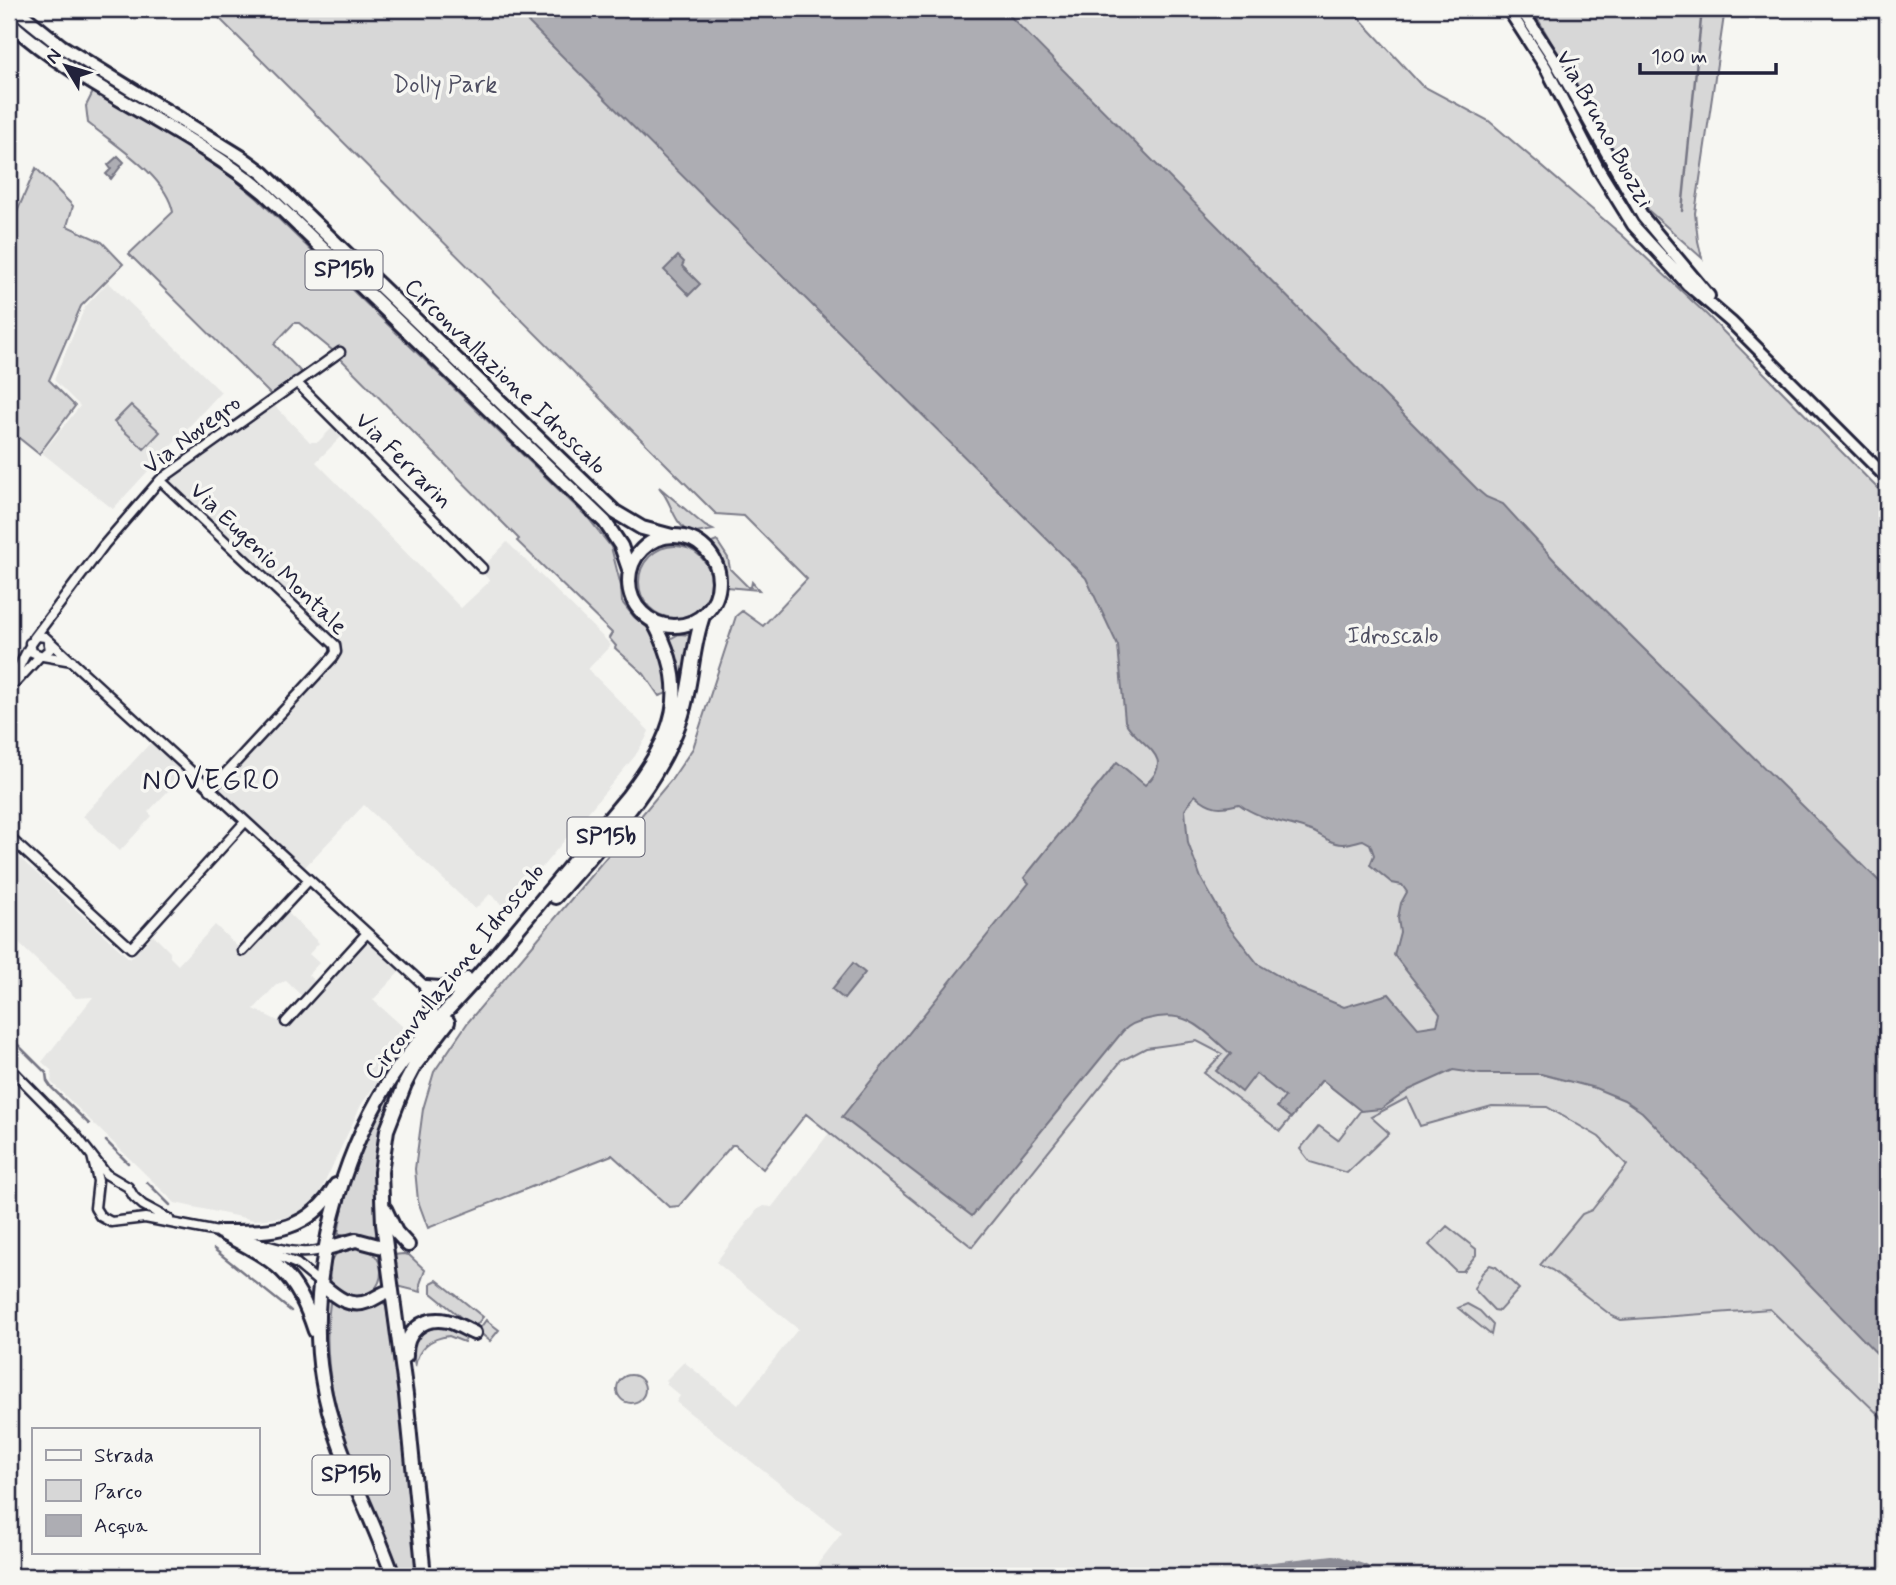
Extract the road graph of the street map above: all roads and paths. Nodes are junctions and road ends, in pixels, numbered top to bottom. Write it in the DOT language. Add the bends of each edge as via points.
graph roads {
  1 [pos="15,9"];
  2 [pos="1508,9"];
  3 [pos="1521,9"];
  4 [pos="9,22"];
  5 [pos="1731,323"];
  6 [pos="340,352"];
  7 [pos="296,382"];
  8 [pos="1887,478"];
  9 [pos="160,480"];
  10 [pos="672,536"];
  11 [pos="482,568"];
  12 [pos="630,572"];
  13 [pos="60,603"];
  14 [pos="703,616"];
  15 [pos="653,621"];
  16 [pos="47,639"];
  17 [pos="31,642"];
  18 [pos="42,656"];
  19 [pos="72,661"];
  20 [pos="9,688"];
  21 [pos="210,790"];
  22 [pos="245,822"];
  23 [pos="9,837"];
  24 [pos="309,880"];
  25 [pos="367,933"];
  26 [pos="506,944"];
  27 [pos="243,951"];
  28 [pos="426,987"];
  29 [pos="286,1022"];
  30 [pos="9,1067"];
  31 [pos="390,1080"];
  32 [pos="359,1142"];
  33 [pos="92,1156"];
  34 [pos="116,1182"];
  35 [pos="97,1192"];
  36 [pos="381,1192"];
  37 [pos="134,1197"];
  38 [pos="125,1219"];
  39 [pos="175,1222"];
  40 [pos="220,1232"];
  41 [pos="408,1245"];
  42 [pos="327,1248"];
  43 [pos="386,1248"];
  44 [pos="321,1284"];
  45 [pos="390,1291"];
  46 [pos="474,1333"];
  47 [pos="318,1343"];
  48 [pos="406,1395"];
  49 [pos="393,1576"];
  50 [pos="424,1576"];
  1 -- 10 [label="main road, Circonvallazione Idroscalo / SP15b" via="61,46 263,173 615,512"];
  2 -- 5 [label="main road, Via Bruno Buozzi" via="1546,68 1625,214 1688,285"];
  3 -- 5 [label="main road, Via Bruno Buozzi" via="1643,217"];
  4 -- 12 [label="main road, Circonvallazione Idroscalo / SP15b" via="56,60 228,165 265,193 605,522 621,546"];
  5 -- 8 [label="main road, Via Bruno Buozzi"];
  6 -- 7 [label="street, Via Novegro"];
  7 -- 9 [label="street, Via Novegro"];
  7 -- 11 [label="street, Via Ferrarin"];
  9 -- 13 [label="street, Via Novegro"];
  9 -- 21 [label="street, Via Eugenio Montale" via="335,645 333,657"];
  10 -- 12 [label="main road" via="646,546"];
  10 -- 14 [label="main road, SP15b" via="694,541 715,562 718,592"];
  12 -- 15 [label="main road, SP15b" via="629,589 635,604"];
  13 -- 16 [label="street, Via Novegro" via="48,625"];
  13 -- 17 [label="street, Via Novegro"];
  14 -- 15 [label="main road" via="679,626"];
  14 -- 36 [label="main road, Circonvallazione Idroscalo / SP15b" via="681,721 662,763 635,803 415,1065 387,1130"];
  15 -- 26 [label="main road, Circonvallazione Idroscalo / SP15b" via="671,658 676,694 663,740 628,796"];
  16 -- 17 [label="street" via="39,636"];
  16 -- 18 [label="street" via="50,649"];
  16 -- 19 [label="street"];
  17 -- 18 [label="street" via="31,651"];
  17 -- 20 [label="street, Via Novegro"];
  18 -- 19 [label="street"];
  18 -- 20 [label="street, Via Novegro"];
  19 -- 21 [label="street"];
  21 -- 22 [label="street"];
  22 -- 23 [label="street" via="131,948"];
  22 -- 24 [label="street"];
  24 -- 25 [label="street"];
  24 -- 27 [label="street"];
  25 -- 28 [label="street"];
  25 -- 29 [label="street"];
  26 -- 28 [label="main road" via="456,989"];
  26 -- 31 [label="main road, Circonvallazione Idroscalo / SP15b"];
  28 -- 31 [label="main road" via="430,1020 402,1055"];
  30 -- 33 [label="street"];
  31 -- 32 [label="main road, Circonvallazione Idroscalo / SP15b"];
  32 -- 40 [label="main road" via="332,1192 308,1217 269,1232"];
  32 -- 42 [label="main road, Circonvallazione Idroscalo / SP15b" via="337,1200"];
  33 -- 34 [label="street"];
  33 -- 35 [label="street"];
  34 -- 35 [label="street"];
  34 -- 37 [label="street" via="128,1187"];
  35 -- 38 [label="street" via="94,1205 100,1216 112,1222"];
  36 -- 41 [label="main road" via="388,1218"];
  36 -- 43 [label="main road, Circonvallazione Idroscalo / SP15b"];
  37 -- 38 [label="street" via="133,1209"];
  37 -- 39 [label="street"];
  38 -- 39 [label="street"];
  39 -- 40 [label="street"];
  40 -- 42 [label="street" via="295,1252"];
  40 -- 44 [label="street" via="293,1262"];
  40 -- 47 [label="main road" via="267,1257 288,1276 306,1305"];
  42 -- 43 [label="main road" via="356,1240"];
  42 -- 44 [label="main road, Circonvallazione Idroscalo / SP15b"];
  43 -- 45 [label="main road, Circonvallazione Idroscalo / SP15b"];
  44 -- 45 [label="main road" via="354,1304"];
  44 -- 47 [label="main road, Circonvallazione Idroscalo / SP15b"];
  45 -- 48 [label="main road, Circonvallazione Idroscalo / SP15b"];
  46 -- 48 [label="main road" via="437,1320 416,1327 405,1345"];
  47 -- 49 [label="main road, Circonvallazione Idroscalo / SP15b" via="337,1438"];
  48 -- 50 [label="main road, Circonvallazione Idroscalo / SP15b"];
}
